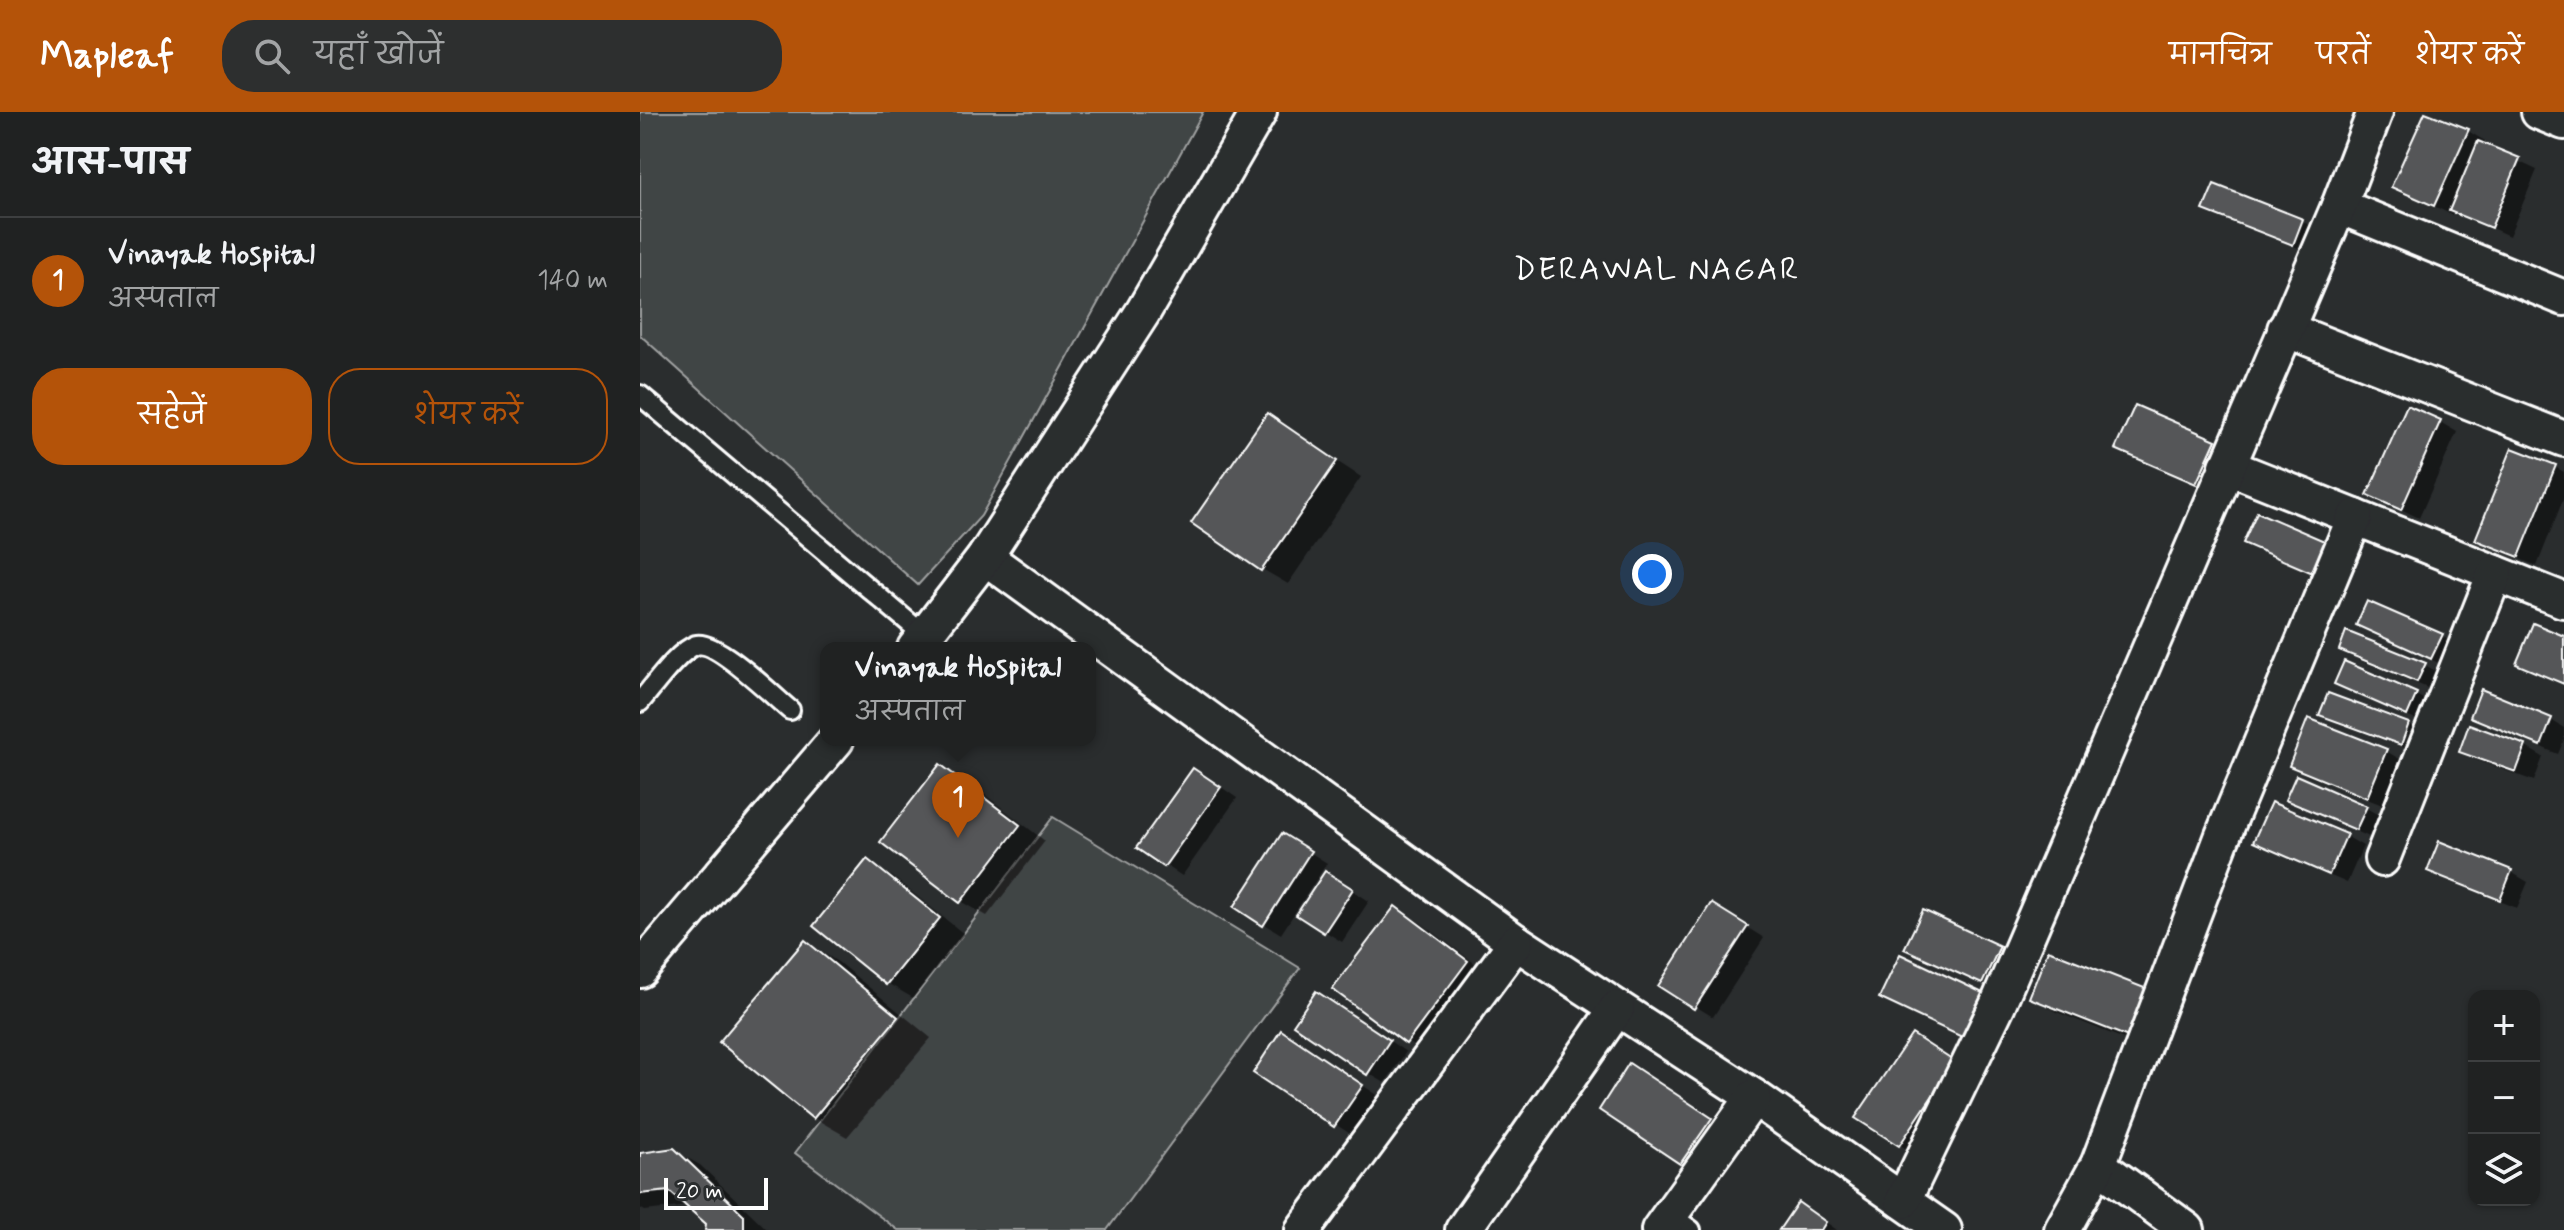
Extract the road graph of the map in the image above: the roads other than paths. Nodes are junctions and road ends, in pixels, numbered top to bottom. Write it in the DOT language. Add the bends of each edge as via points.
graph roads {
  1 [pos="1259,112"];
  2 [pos="2375,112"];
  3 [pos="2539,112"];
  4 [pos="2564,122"];
  5 [pos="2339,206"];
  6 [pos="2564,298"];
  7 [pos="2285,329"];
  8 [pos="640,395"];
  9 [pos="2564,439"];
  10 [pos="2227,466"];
  11 [pos="2355,517"];
  12 [pos="985,557"];
  13 [pos="2495,573"];
  14 [pos="2563,600"];
  15 [pos="920,642"];
  16 [pos="640,702"];
  17 [pos="790,710"];
  18 [pos="831,746"];
  19 [pos="2382,859"];
  20 [pos="1516,942"];
  21 [pos="640,970"];
  22 [pos="1617,1008"];
  23 [pos="1754,1097"];
  24 [pos="2098,1165"];
  25 [pos="1903,1201"];
  26 [pos="1673,1225"];
  27 [pos="1303,1230"];
  28 [pos="1463,1230"];
  29 [pos="1944,1230"];
  30 [pos="2062,1230"];
  31 [pos="2187,1230"];
  1 -- 12 [label="street" via="1143,312"];
  2 -- 5 [label="street"];
  3 -- 4 [label="street"];
  5 -- 6 [label="street"];
  5 -- 7 [label="street"];
  7 -- 9 [label="street"];
  7 -- 10 [label="street"];
  8 -- 15 [label="lane"];
  10 -- 11 [label="street"];
  10 -- 25 [label="street" via="1998,1004"];
  11 -- 13 [label="street"];
  11 -- 24 [label="street" via="2222,838"];
  12 -- 15 [label="street"];
  12 -- 20 [label="street"];
  13 -- 14 [label="street"];
  13 -- 19 [label="street"];
  16 -- 17 [label="lane" via="681,656 706,644"];
  18 -- 21 [label="street"];
  20 -- 22 [label="street"];
  20 -- 27 [label="street"];
  22 -- 23 [label="street"];
  22 -- 28 [label="street"];
  23 -- 25 [label="street"];
  23 -- 26 [label="street"];
  24 -- 30 [label="street"];
  24 -- 31 [label="street"];
  25 -- 29 [label="street"];
}
